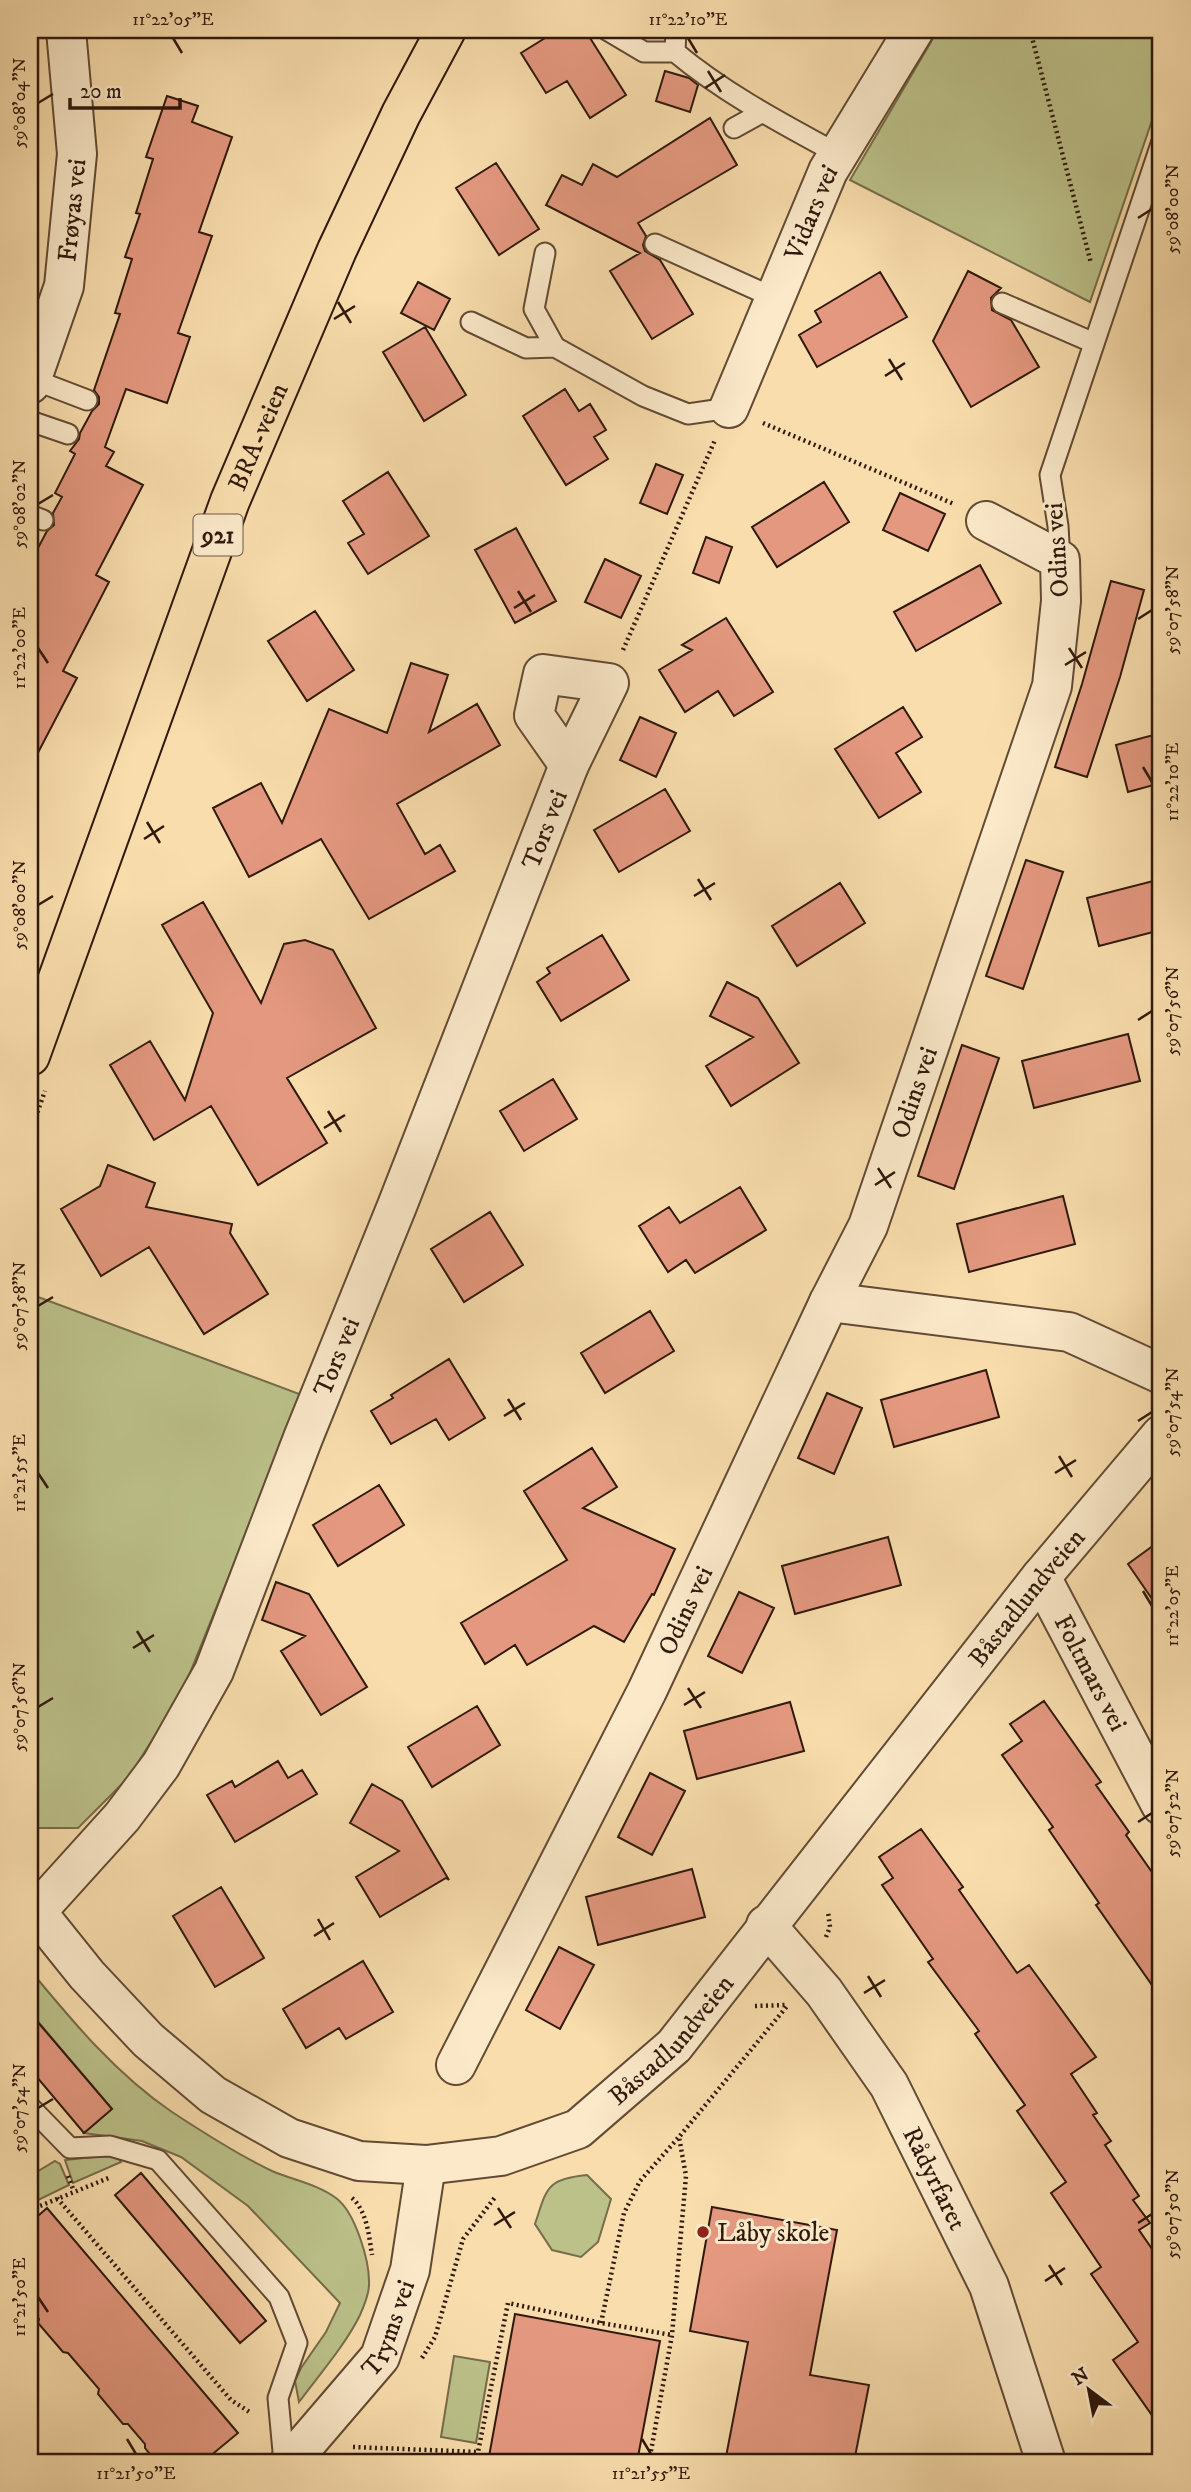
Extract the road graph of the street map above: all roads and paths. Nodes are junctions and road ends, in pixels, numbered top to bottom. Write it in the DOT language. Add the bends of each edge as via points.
graph roads {
  1 [pos="66,30"];
  2 [pos="446,30"];
  3 [pos="607,30"];
  4 [pos="676,30"];
  5 [pos="914,30"];
  6 [pos="1030,30"];
  7 [pos="675,51"];
  8 [pos="761,113"];
  9 [pos="734,128"];
  10 [pos="1161,144"];
  11 [pos="838,154"];
  12 [pos="654,244"];
  13 [pos="545,253"];
  14 [pos="775,298"];
  15 [pos="1002,303"];
  16 [pos="1104,313"];
  17 [pos="471,322"];
  18 [pos="1094,343"];
  19 [pos="555,347"];
  20 [pos="31,382"];
  21 [pos="88,400"];
  22 [pos="729,408"];
  23 [pos="30,421"];
  24 [pos="68,434"];
  25 [pos="986,521"];
  26 [pos="1060,560"];
  27 [pos="609,683"];
  28 [pos="569,765"];
  29 [pos="30,1056"];
  30 [pos="829,1302"];
  31 [pos="1161,1374"];
  32 [pos="1161,1437"];
  33 [pos="1041,1577"];
  34 [pos="1161,1805"];
  35 [pos="827,1903"];
  36 [pos="34,1908"];
  37 [pos="766,1925"];
  38 [pos="805,1993"];
  39 [pos="788,2005"];
  40 [pos="749,2007"];
  41 [pos="456,2065"];
  42 [pos="30,2107"];
  43 [pos="679,2137"];
  44 [pos="158,2160"];
  45 [pos="426,2165"];
  46 [pos="70,2183"];
  47 [pos="74,2191"];
  48 [pos="504,2192"];
  49 [pos="347,2194"];
  50 [pos="57,2197"];
  51 [pos="30,2210"];
  52 [pos="374,2261"];
  53 [pos="601,2323"];
  54 [pos="672,2335"];
  55 [pos="418,2365"];
  56 [pos="356,2437"];
  57 [pos="286,2448"];
  58 [pos="284,2462"];
  59 [pos="649,2462"];
  60 [pos="1046,2462"];
  1 -- 20 [label="street, Frøyas vei" via="77,154 64,286"];
  2 -- 29 [label="main road, BRA-veien / 921" via="337,250 230,501"];
  3 -- 7 [label="lane" via="644,52"];
  4 -- 7 [label="lane"];
  5 -- 11 [label="street, Vidars vei"];
  6 -- 16 [label="path"];
  7 -- 8 [label="lane"];
  8 -- 9 [label="lane"];
  8 -- 11 [label="lane"];
  10 -- 16 [label="lane, Odins vei"];
  11 -- 14 [label="street, Vidars vei"];
  12 -- 14 [label="lane"];
  13 -- 19 [label="lane" via="534,309"];
  14 -- 22 [label="street, Vidars vei"];
  15 -- 18 [label="lane"];
  16 -- 18 [label="lane, Odins vei"];
  17 -- 19 [label="lane" via="526,348"];
  18 -- 26 [label="lane, Odins vei" via="1050,475"];
  19 -- 22 [label="lane" via="643,396 688,414"];
  20 -- 21 [label="lane"];
  22 -- 25 [label="path" via="941,497"];
  22 -- 27 [label="path"];
  23 -- 24 [label="lane"];
  25 -- 26 [label="street"];
  26 -- 30 [label="street, Odins vei" via="1061,601 1052,686 868,1226"];
  27 -- 28 [label="street, Tors vei"];
  27 -- 28 [label="street, Tors vei" via="543,674 534,715"];
  28 -- 36 [label="street, Tors vei" via="214,1671 161,1765 122,1817"];
  30 -- 31 [label="street" via="1069,1332"];
  30 -- 41 [label="street, Odins vei" via="647,1690"];
  32 -- 33 [label="street, Båstadlundveien"];
  33 -- 34 [label="street, Foltmars vei"];
  33 -- 37 [label="street, Båstadlundveien"];
  35 -- 38 [label="path" via="830,1927"];
  36 -- 45 [label="street, Båstadlundveien" via="86,1975 139,2031 213,2095 289,2138 359,2161"];
  37 -- 38 [label="street, Rådyrfaret"];
  37 -- 45 [label="street, Båstadlundveien" via="674,2046 578,2129 501,2156"];
  38 -- 39 [label="path"];
  38 -- 39 [label="path"];
  38 -- 60 [label="street, Rådyrfaret" via="888,2085 989,2286"];
  39 -- 40 [label="path"];
  39 -- 43 [label="path"];
  42 -- 44 [label="lane" via="70,2148 110,2146"];
  43 -- 53 [label="path" via="640,2181 624,2213"];
  43 -- 54 [label="path" via="685,2176"];
  44 -- 47 [label="path"];
  44 -- 57 [label="lane" via="279,2297 297,2343 278,2398"];
  45 -- 57 [label="street, Tryms vei" via="410,2270 380,2357"];
  46 -- 47 [label="path"];
  47 -- 50 [label="path"];
  48 -- 55 [label="path" via="494,2197 463,2239 435,2337"];
  49 -- 52 [label="path" via="356,2202 367,2227"];
  50 -- 51 [label="path"];
  50 -- 57 [label="path" via="232,2400"];
  53 -- 54 [label="path"];
  53 -- 56 [label="path" via="508,2303 478,2452 347,2447"];
  54 -- 59 [label="path"];
  57 -- 58 [label="lane"];
}
